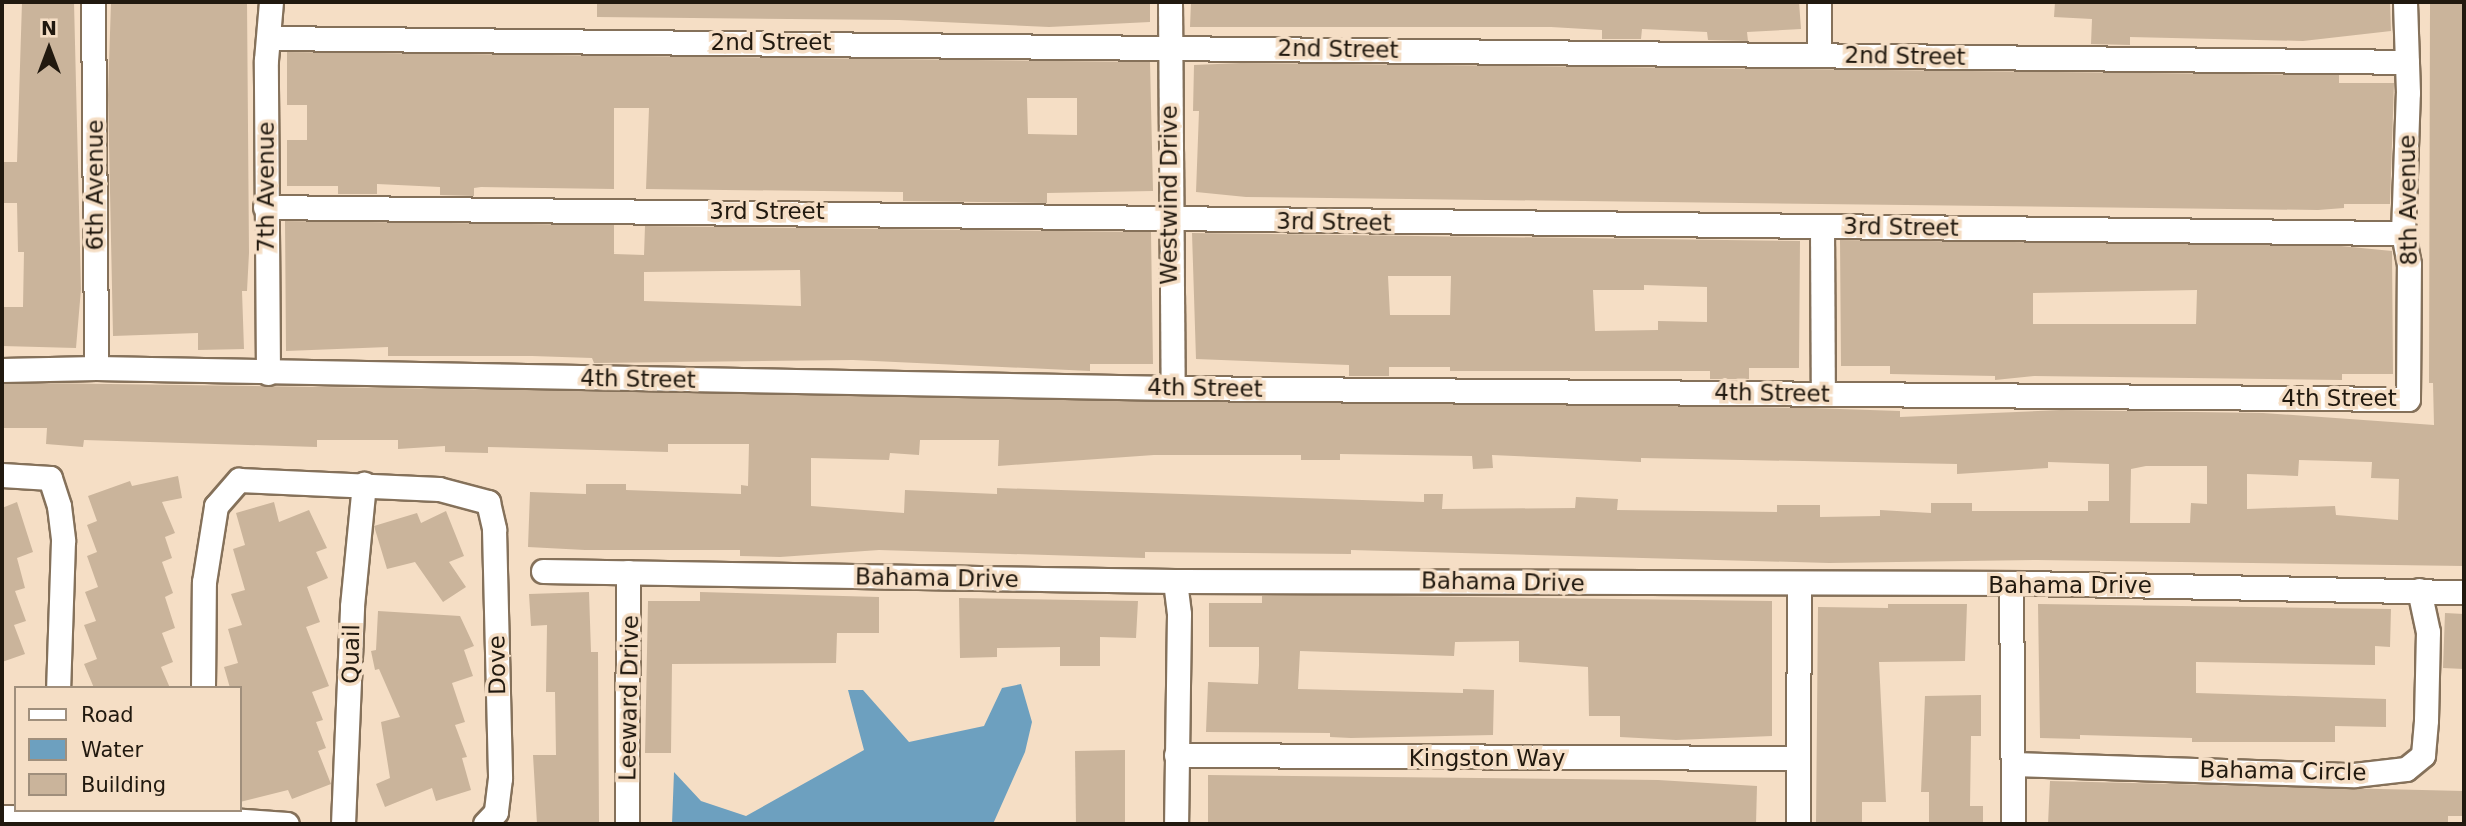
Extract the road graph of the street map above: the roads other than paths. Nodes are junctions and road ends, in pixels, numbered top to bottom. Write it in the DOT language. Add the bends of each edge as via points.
graph roads {
  1 [pos="93,2"];
  2 [pos="271,2"];
  3 [pos="1170,2"];
  4 [pos="1819,2"];
  5 [pos="2405,2"];
  6 [pos="269,38"];
  7 [pos="1170,47"];
  8 [pos="1819,55"];
  9 [pos="2407,62"];
  10 [pos="265,207"];
  11 [pos="1168,220"];
  12 [pos="1822,227"];
  13 [pos="2403,233"];
  14 [pos="96,368"];
  15 [pos="2,370"];
  16 [pos="268,373"];
  17 [pos="1173,388"];
  18 [pos="1823,394"];
  19 [pos="2409,398"];
  20 [pos="2,475"];
  21 [pos="364,484"];
  22 [pos="543,571"];
  23 [pos="628,572"];
  24 [pos="1175,581"];
  25 [pos="2011,584"];
  26 [pos="1799,585"];
  27 [pos="2419,590"];
  28 [pos="2464,592"];
  29 [pos="58,686"];
  30 [pos="203,686"];
  31 [pos="1176,755"];
  32 [pos="1798,758"];
  33 [pos="2014,764"];
  34 [pos="2,817"];
  35 [pos="55,817"];
  36 [pos="202,817"];
  37 [pos="287,824"];
  38 [pos="343,824"];
  39 [pos="485,824"];
  40 [pos="627,824"];
  41 [pos="1176,824"];
  42 [pos="1798,824"];
  43 [pos="2013,824"];
  1 -- 14 [label="street, 6th Avenue"];
  2 -- 6 [label="street, 7th Avenue"];
  3 -- 7 [label="street, Westwind Drive"];
  4 -- 8 [label="street"];
  5 -- 9 [label="street, 8th Avenue"];
  6 -- 7 [label="street, 2nd Street"];
  6 -- 10 [label="street, 7th Avenue"];
  7 -- 8 [label="street, 2nd Street"];
  7 -- 11 [label="street, Westwind Drive"];
  8 -- 9 [label="street, 2nd Street"];
  9 -- 13 [label="street, 8th Avenue"];
  10 -- 11 [label="street, 3rd Street" via="1068,214"];
  10 -- 16 [label="street, 7th Avenue"];
  11 -- 12 [label="street, 3rd Street"];
  11 -- 17 [label="street, Westwind Drive"];
  12 -- 13 [label="street, 3rd Street"];
  12 -- 18 [label="street"];
  13 -- 19 [label="street, 8th Avenue" via="2409,264"];
  14 -- 15 [label="street, 4th Street"];
  14 -- 16 [label="street, 4th Street"];
  16 -- 17 [label="street, 4th Street"];
  17 -- 18 [label="street, 4th Street"];
  18 -- 19 [label="street, 4th Street"];
  20 -- 29 [label="street" via="50,478 63,541"];
  21 -- 30 [label="street" via="239,480 216,506 204,582"];
  21 -- 38 [label="street, Quail" via="352,606"];
  21 -- 39 [label="street, Dove" via="439,489 488,502 494,529 500,778 496,812"];
  22 -- 23 [label="street, Bahama Drive"];
  23 -- 24 [label="street, Bahama Drive"];
  23 -- 40 [label="street, Leeward Drive"];
  24 -- 26 [label="street, Bahama Drive"];
  24 -- 31 [label="street" via="1179,614"];
  25 -- 26 [label="street, Bahama Drive"];
  25 -- 27 [label="street, Bahama Drive"];
  25 -- 33 [label="street"];
  26 -- 32 [label="street"];
  27 -- 28 [label="street, Bahama Drive"];
  27 -- 33 [label="street, Bahama Circle" via="2428,632 2426,720 2423,755 2406,769 2354,775"];
  31 -- 32 [label="street, Kingston Way"];
  31 -- 41 [label="street"];
  32 -- 42 [label="street"];
  33 -- 43 [label="street"];
  34 -- 35 [label="street"];
  35 -- 36 [label="street"];
  36 -- 37 [label="street"];
}
